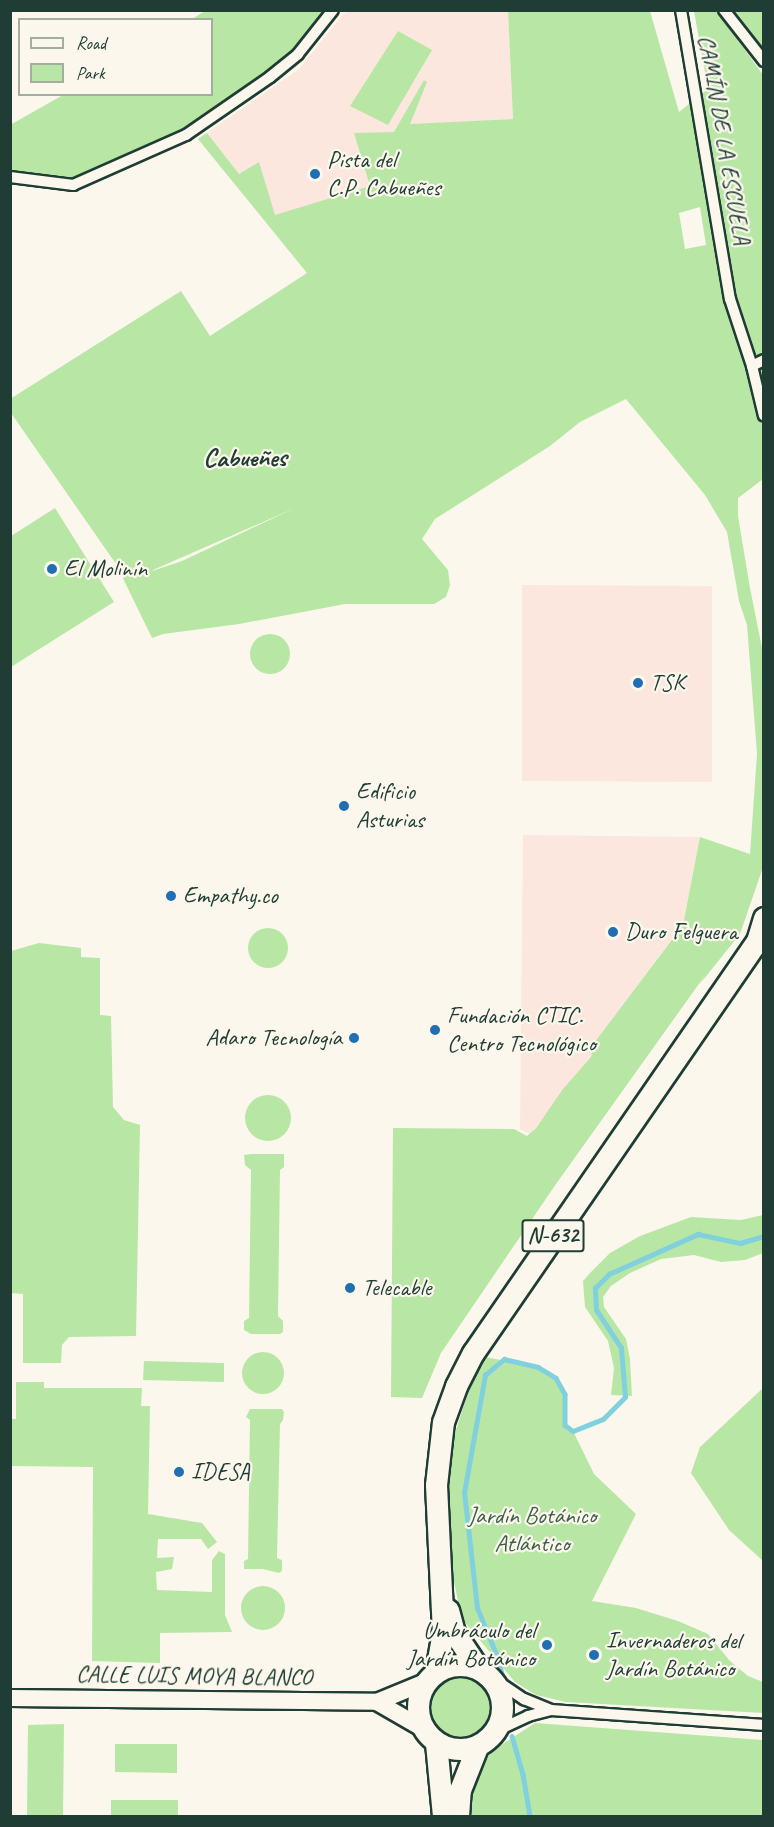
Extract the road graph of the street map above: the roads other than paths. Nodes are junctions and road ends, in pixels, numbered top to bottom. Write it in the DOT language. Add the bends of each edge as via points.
graph roads {
  1 [pos="333,10"];
  2 [pos="681,10"];
  3 [pos="724,10"];
  4 [pos="764,61"];
  5 [pos="10,177"];
  6 [pos="764,360"];
  7 [pos="752,366"];
  8 [pos="764,416"];
  9 [pos="764,918"];
  10 [pos="442,1587"];
  11 [pos="484,1672"];
  12 [pos="431,1677"];
  13 [pos="10,1698"];
  14 [pos="377,1702"];
  15 [pos="551,1710"];
  16 [pos="764,1725"];
  17 [pos="494,1732"];
  18 [pos="429,1735"];
  19 [pos="477,1747"];
  20 [pos="443,1816"];
  21 [pos="458,1816"];
  1 -- 5 [label="street" via="298,54 186,135 73,185"];
  2 -- 7 [label="street, CAMÍN DE LA ESCUELA" via="730,299"];
  3 -- 4 [label="street"];
  6 -- 7 [label="street"];
  7 -- 8 [label="street, CAMÍN DE LA ESCUELA"];
  9 -- 10 [label="highway, N-632" via="757,941 473,1353 456,1386 443,1422 435,1485"];
  10 -- 11 [label="highway, N-632" via="454,1632"];
  10 -- 12 [label="highway, N-632" via="443,1633"];
  11 -- 12 [label="highway" via="464,1664 450,1665"];
  11 -- 15 [label="street" via="524,1699"];
  11 -- 17 [label="highway, N-632" via="499,1690 502,1705"];
  12 -- 14 [label="street, CALLE LUIS MOYA BLANCO"];
  12 -- 18 [label="highway" via="417,1705"];
  13 -- 14 [label="street, CALLE LUIS MOYA BLANCO"];
  14 -- 18 [label="street, CALLE LUIS MOYA BLANCO"];
  15 -- 16 [label="street"];
  15 -- 17 [label="street"];
  17 -- 19 [label="highway"];
  18 -- 19 [label="highway" via="455,1748"];
  18 -- 20 [label="highway"];
  19 -- 21 [label="highway" via="460,1790"];
}
